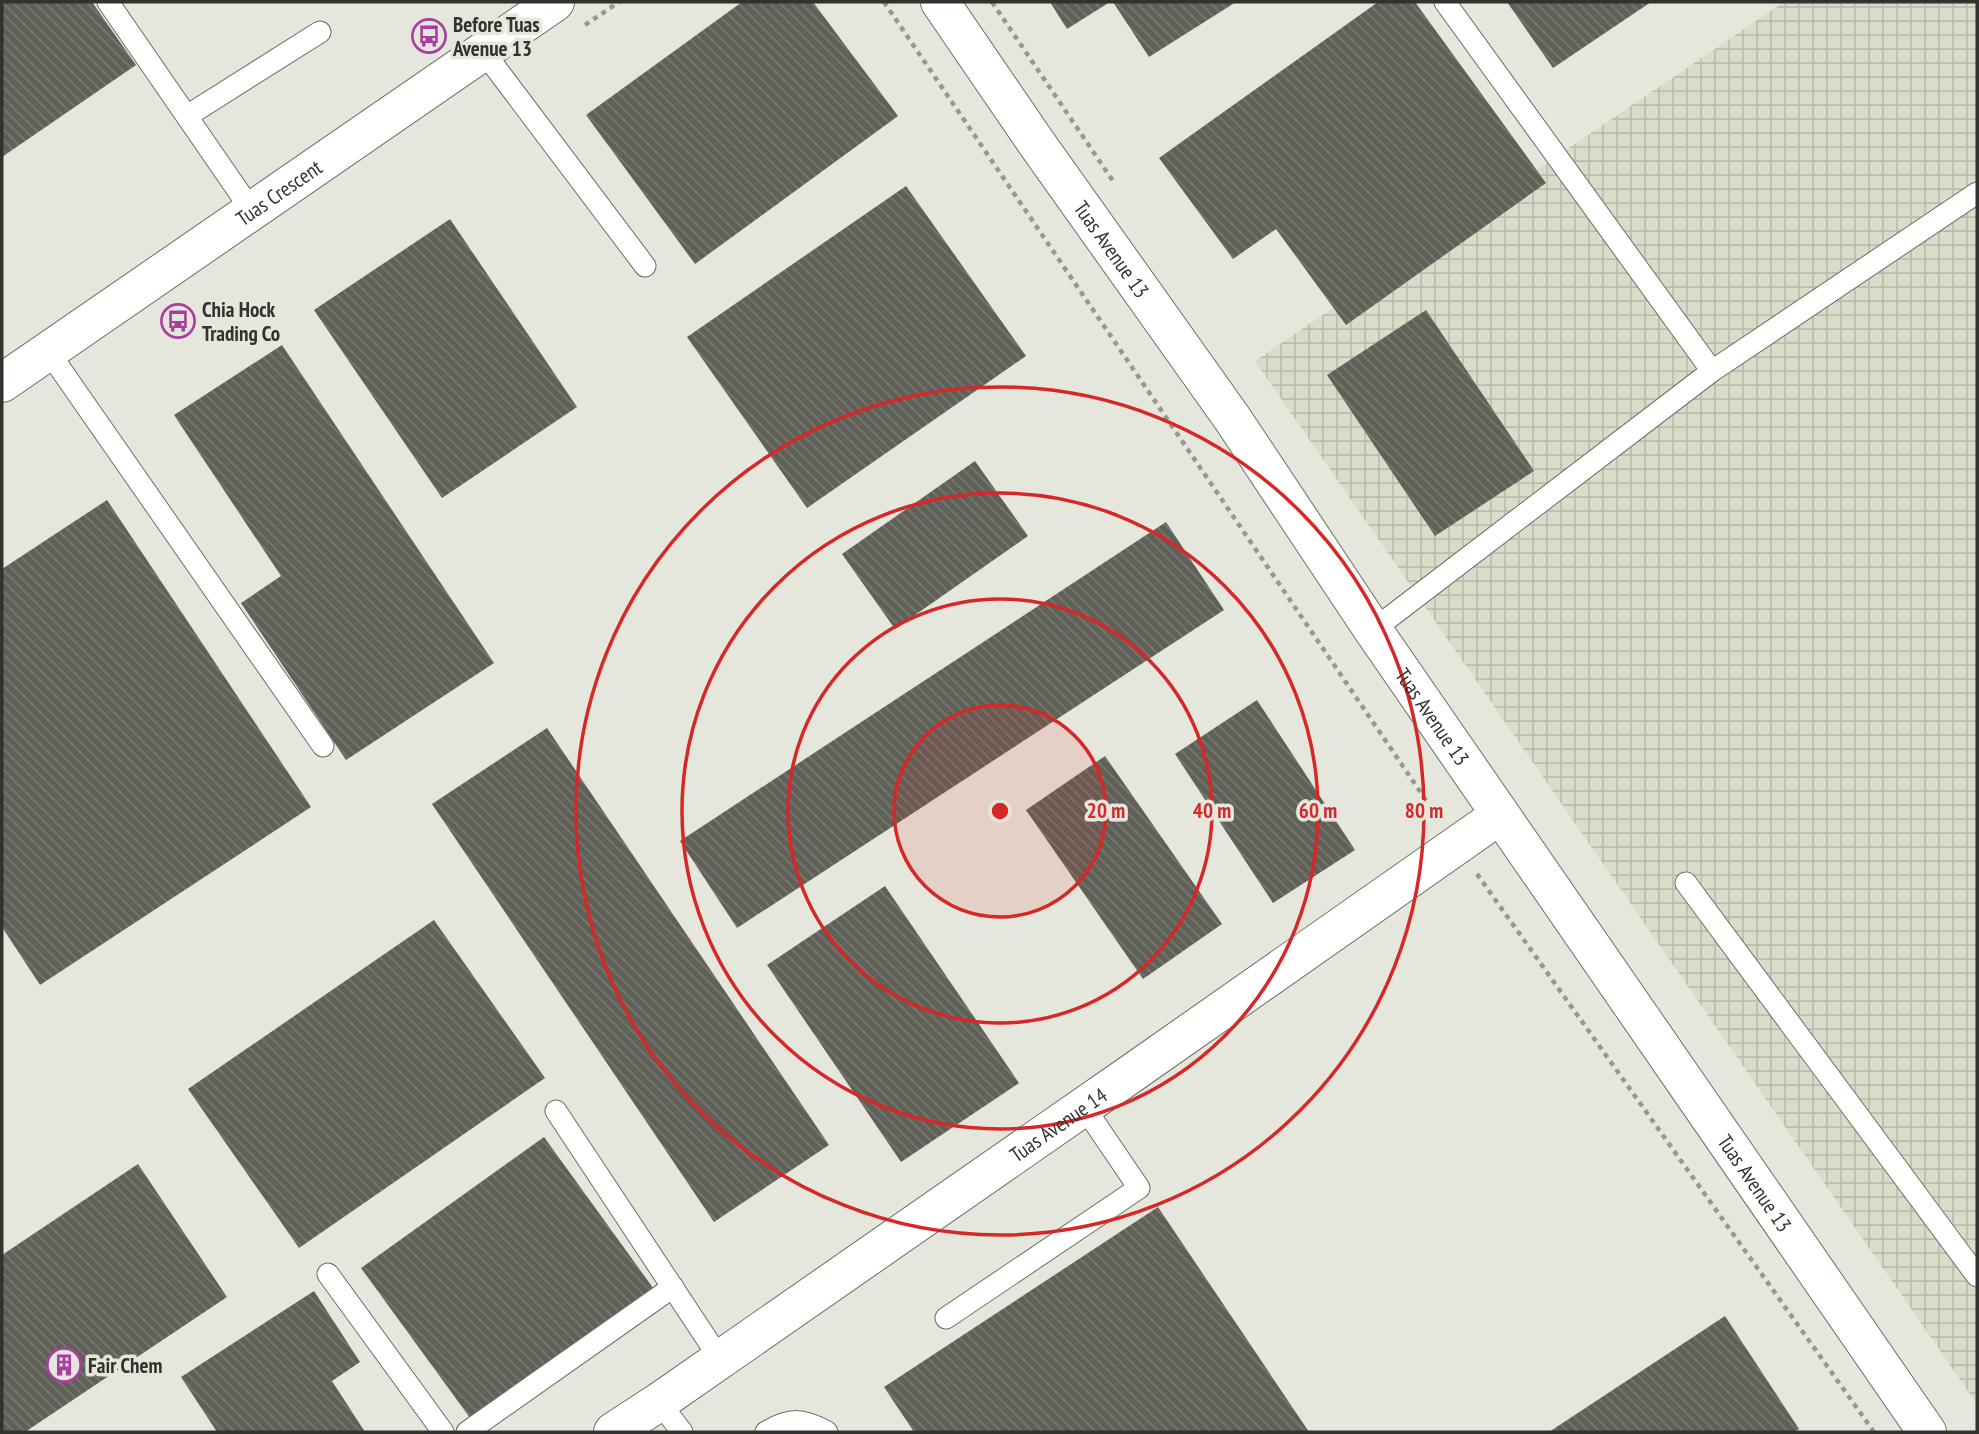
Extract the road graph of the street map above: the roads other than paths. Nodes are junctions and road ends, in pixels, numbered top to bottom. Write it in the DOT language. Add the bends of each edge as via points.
graph roads {
  1 [pos="107,2"];
  2 [pos="555,2"];
  3 [pos="940,2"];
  4 [pos="1445,2"];
  5 [pos="320,32"];
  6 [pos="483,51"];
  7 [pos="187,116"];
  8 [pos="1977,193"];
  9 [pos="252,211"];
  10 [pos="645,266"];
  11 [pos="48,351"];
  12 [pos="1712,371"];
  13 [pos="2,383"];
  14 [pos="1373,630"];
  15 [pos="323,746"];
  16 [pos="1500,815"];
  17 [pos="1686,883"];
  18 [pos="1084,1107"];
  19 [pos="555,1111"];
  20 [pos="328,1274"];
  21 [pos="1977,1276"];
  22 [pos="673,1287"];
  23 [pos="946,1318"];
  24 [pos="720,1359"];
  25 [pos="659,1402"];
  26 [pos="443,1432"];
  27 [pos="467,1432"];
  28 [pos="613,1432"];
  29 [pos="682,1432"];
  30 [pos="766,1432"];
  31 [pos="827,1432"];
  32 [pos="1927,1432"];
  1 -- 7 [label="lane"];
  2 -- 6 [label="street, Tuas Crescent"];
  3 -- 14 [label="street, Tuas Avenue 13" via="1232,418"];
  4 -- 12 [label="lane"];
  5 -- 7 [label="lane"];
  6 -- 9 [label="street, Tuas Crescent"];
  6 -- 10 [label="lane"];
  7 -- 9 [label="lane"];
  8 -- 12 [label="lane"];
  9 -- 11 [label="street, Tuas Crescent"];
  11 -- 13 [label="street, Tuas Crescent"];
  11 -- 15 [label="lane"];
  12 -- 14 [label="lane"];
  14 -- 16 [label="street, Tuas Avenue 13"];
  16 -- 18 [label="street, Tuas Avenue 14"];
  16 -- 32 [label="street, Tuas Avenue 13"];
  17 -- 21 [label="lane"];
  18 -- 23 [label="lane" via="1139,1188"];
  18 -- 24 [label="street, Tuas Avenue 14"];
  19 -- 22 [label="lane"];
  20 -- 26 [label="lane"];
  22 -- 24 [label="lane"];
  22 -- 27 [label="lane"];
  24 -- 25 [label="street, Tuas Avenue 14"];
  25 -- 28 [label="street, Tuas Avenue 14"];
  25 -- 29 [label="lane"];
  30 -- 31 [label="lane" via="784,1421 803,1422"];
}
